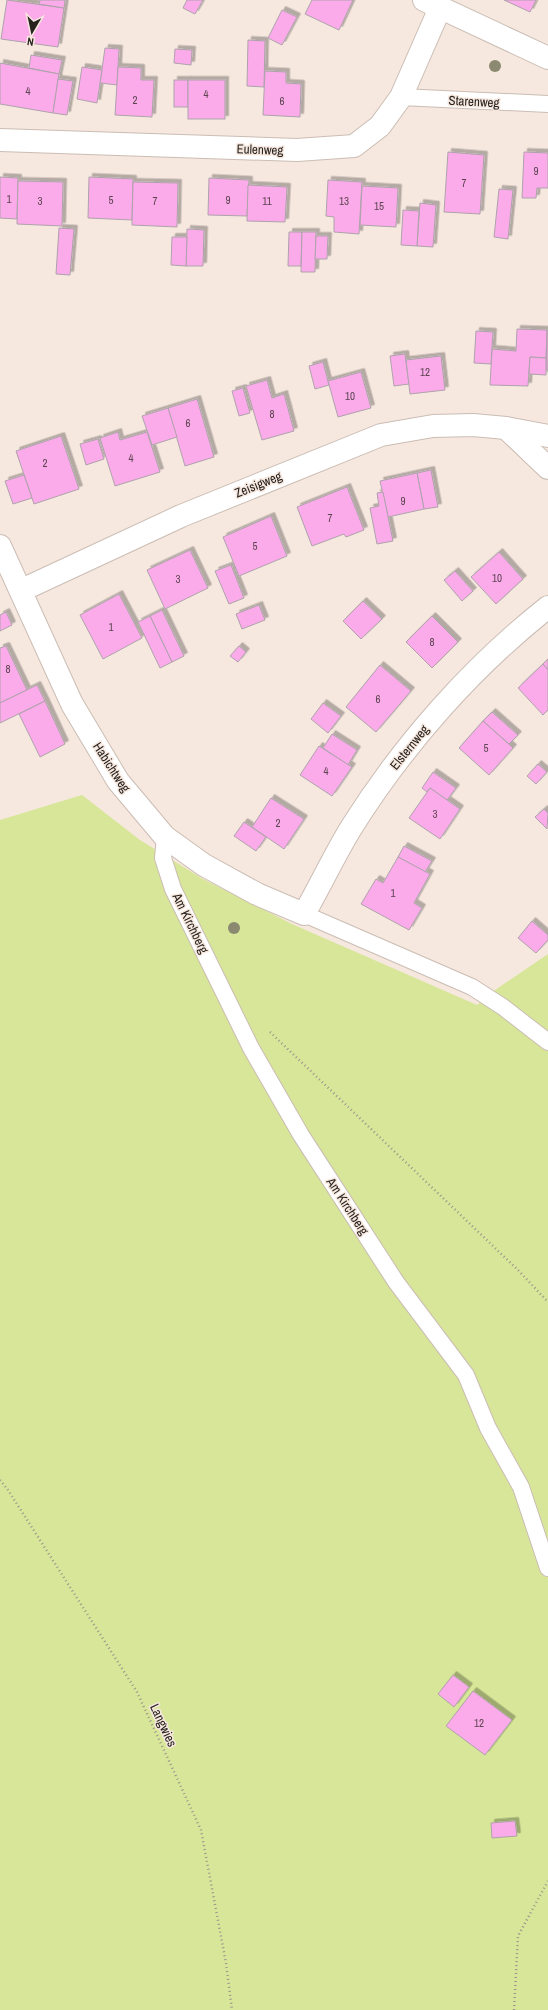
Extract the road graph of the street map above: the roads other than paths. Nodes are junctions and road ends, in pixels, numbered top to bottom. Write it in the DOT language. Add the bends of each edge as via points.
graph roads {
  1 [pos="432,4"];
  2 [pos="548,58"];
  3 [pos="401,97"];
  4 [pos="548,104"];
  5 [pos="0,140"];
  6 [pos="506,428"];
  7 [pos="548,436"];
  8 [pos="548,468"];
  9 [pos="0,546"];
  10 [pos="22,590"];
  11 [pos="548,607"];
  12 [pos="165,837"];
  13 [pos="304,914"];
  14 [pos="548,1042"];
  15 [pos="548,1568"];
  1 -- 2 [label="street"];
  1 -- 3 [label="street, Eulenweg"];
  3 -- 4 [label="lane, Starenweg"];
  3 -- 5 [label="street, Eulenweg" via="380,126 354,146 297,150"];
  6 -- 7 [label="street, Zeisigweg"];
  6 -- 8 [label="street"];
  6 -- 10 [label="street, Zeisigweg" via="473,425 432,426 381,435 181,516"];
  9 -- 10 [label="street, Habichtweg"];
  10 -- 12 [label="street, Habichtweg" via="72,704 118,781"];
  11 -- 13 [label="street, Elsternweg" via="464,683 398,758 350,829"];
  12 -- 13 [label="street, Habichtweg" via="204,865 257,894"];
  12 -- 15 [label="lane, Am Kirchberg" via="163,858 173,889 251,1048 301,1135 396,1282 466,1375 488,1428 521,1487"];
  13 -- 14 [label="lane" via="472,987 503,1006"];
}
